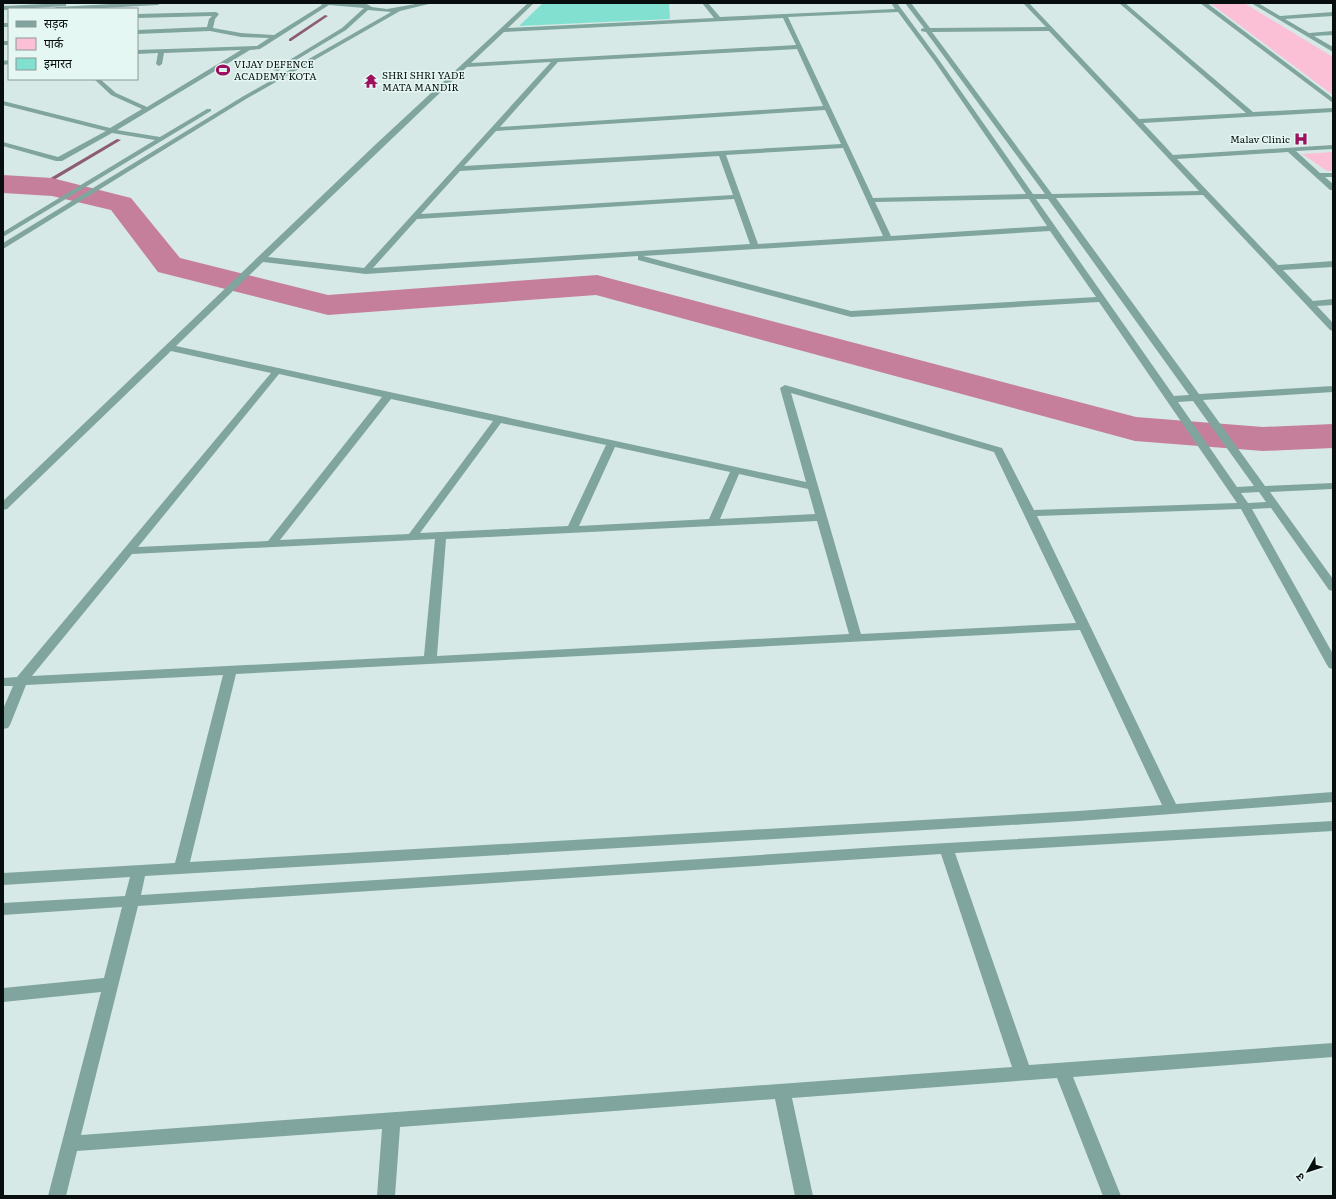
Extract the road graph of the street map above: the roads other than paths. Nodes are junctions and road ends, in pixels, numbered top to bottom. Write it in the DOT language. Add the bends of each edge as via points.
graph roads {
  1 [pos="94,3"];
  2 [pos="158,3"];
  3 [pos="322,3"];
  4 [pos="329,3"];
  5 [pos="430,3"];
  6 [pos="531,3"];
  7 [pos="705,3"];
  8 [pos="894,3"];
  9 [pos="908,3"];
  10 [pos="1026,3"];
  11 [pos="1031,3"];
  12 [pos="1122,3"];
  13 [pos="1203,3"];
  14 [pos="1254,3"];
  15 [pos="418,4"];
  16 [pos="364,5"];
  17 [pos="59,6"];
  18 [pos="3,8"];
  19 [pos="106,8"];
  20 [pos="398,10"];
  21 [pos="900,10"];
  22 [pos="1333,14"];
  23 [pos="138,16"];
  24 [pos="785,16"];
  25 [pos="1279,18"];
  26 [pos="718,19"];
  27 [pos="1050,28"];
  28 [pos="210,29"];
  29 [pos="502,30"];
  30 [pos="914,30"];
  31 [pos="929,30"];
  32 [pos="138,32"];
  33 [pos="1333,33"];
  34 [pos="1307,35"];
  35 [pos="276,37"];
  36 [pos="800,47"];
  37 [pos="248,49"];
  38 [pos="1333,50"];
  39 [pos="161,51"];
  40 [pos="138,52"];
  41 [pos="556,60"];
  42 [pos="159,64"];
  43 [pos="465,65"];
  44 [pos="271,73"];
  45 [pos="98,80"];
  46 [pos="1333,101"];
  47 [pos="3,103"];
  48 [pos="218,105"];
  49 [pos="828,108"];
  50 [pos="147,109"];
  51 [pos="1333,110"];
  52 [pos="1252,115"];
  53 [pos="1138,122"];
  54 [pos="494,129"];
  55 [pos="112,130"];
  56 [pos="162,139"];
  57 [pos="3,144"];
  58 [pos="845,146"];
  59 [pos="1333,147"];
  60 [pos="1290,150"];
  61 [pos="722,154"];
  62 [pos="1171,157"];
  63 [pos="458,170"];
  64 [pos="1319,175"];
  65 [pos="1333,175"];
  66 [pos="1333,188"];
  67 [pos="1205,193"];
  68 [pos="1030,196"];
  69 [pos="1050,196"];
  70 [pos="737,197"];
  71 [pos="870,200"];
  72 [pos="414,217"];
  73 [pos="1052,228"];
  74 [pos="3,235"];
  75 [pos="21,236"];
  76 [pos="888,239"];
  77 [pos="755,247"];
  78 [pos="3,248"];
  79 [pos="630,255"];
  80 [pos="259,261"];
  81 [pos="1333,264"];
  82 [pos="1276,268"];
  83 [pos="366,271"];
  84 [pos="1101,299"];
  85 [pos="1333,302"];
  86 [pos="1310,304"];
  87 [pos="1333,328"];
  88 [pos="170,348"];
  89 [pos="277,371"];
  90 [pos="1333,389"];
  91 [pos="389,395"];
  92 [pos="1199,401"];
  93 [pos="1173,402"];
  94 [pos="499,419"];
  95 [pos="612,444"];
  96 [pos="736,470"];
  97 [pos="1231,485"];
  98 [pos="1333,486"];
  99 [pos="813,487"];
  100 [pos="1262,489"];
  101 [pos="1273,505"];
  102 [pos="1245,506"];
  103 [pos="3,507"];
  104 [pos="1030,513"];
  105 [pos="821,517"];
  106 [pos="714,522"];
  107 [pos="572,529"];
  108 [pos="441,535"];
  109 [pos="412,537"];
  110 [pos="271,544"];
  111 [pos="129,551"];
  112 [pos="1333,587"];
  113 [pos="1084,626"];
  114 [pos="856,638"];
  115 [pos="430,660"];
  116 [pos="1333,665"];
  117 [pos="231,670"];
  118 [pos="21,681"];
  119 [pos="3,682"];
  120 [pos="3,725"];
  121 [pos="1333,797"];
  122 [pos="1171,809"];
  123 [pos="1333,826"];
  124 [pos="946,848"];
  125 [pos="181,869"];
  126 [pos="139,872"];
  127 [pos="3,879"];
  128 [pos="132,900"];
  129 [pos="3,909"];
  130 [pos="111,984"];
  131 [pos="3,994"];
  132 [pos="1333,1050"];
  133 [pos="1062,1070"];
  134 [pos="1023,1073"];
  135 [pos="782,1091"];
  136 [pos="392,1120"];
  137 [pos="70,1144"];
  138 [pos="57,1196"];
  139 [pos="386,1196"];
  140 [pos="804,1196"];
  141 [pos="1112,1196"];
  1 -- 17 [label="street"];
  2 -- 19 [label="street"];
  3 -- 4 [label="street"];
  4 -- 16 [label="street"];
  4 -- 35 [label="street"];
  5 -- 15 [label="street"];
  6 -- 29 [label="street"];
  7 -- 26 [label="street"];
  8 -- 21 [label="street"];
  9 -- 31 [label="street"];
  10 -- 11 [label="street"];
  10 -- 27 [label="street"];
  12 -- 52 [label="street"];
  13 -- 46 [label="street"];
  14 -- 25 [label="street"];
  15 -- 20 [label="street"];
  16 -- 20 [label="street" via="381,10"];
  16 -- 44 [label="street" via="344,29"];
  17 -- 18 [label="street"];
  17 -- 19 [label="street"];
  20 -- 75 [label="street" via="244,98"];
  21 -- 24 [label="street"];
  21 -- 30 [label="street"];
  22 -- 25 [label="street"];
  23 -- 28 [label="street" via="216,14"];
  24 -- 26 [label="street"];
  24 -- 36 [label="street"];
  25 -- 34 [label="street"];
  26 -- 29 [label="street"];
  27 -- 31 [label="street"];
  27 -- 53 [label="street"];
  28 -- 32 [label="street"];
  28 -- 35 [label="street" via="241,35"];
  29 -- 43 [label="street"];
  30 -- 31 [label="street"];
  30 -- 68 [label="street"];
  31 -- 69 [label="street"];
  33 -- 34 [label="street"];
  34 -- 38 [label="street"];
  35 -- 37 [label="street" via="258,48"];
  36 -- 41 [label="street"];
  36 -- 49 [label="street"];
  37 -- 39 [label="street"];
  37 -- 50 [label="street"];
  39 -- 40 [label="street"];
  39 -- 42 [label="street"];
  41 -- 43 [label="street"];
  41 -- 54 [label="street"];
  43 -- 80 [label="street"];
  45 -- 50 [label="street" via="124,101"];
  47 -- 55 [label="street"];
  48 -- 56 [label="street"];
  49 -- 54 [label="street"];
  49 -- 58 [label="street"];
  50 -- 55 [label="street"];
  51 -- 52 [label="street"];
  52 -- 53 [label="street"];
  53 -- 62 [label="street"];
  54 -- 63 [label="street"];
  55 -- 56 [label="street"];
  55 -- 57 [label="street" via="59,158"];
  56 -- 74 [label="street"];
  58 -- 61 [label="street"];
  58 -- 71 [label="street"];
  59 -- 60 [label="street"];
  60 -- 62 [label="street"];
  60 -- 64 [label="street"];
  61 -- 63 [label="street"];
  61 -- 70 [label="street"];
  62 -- 67 [label="street"];
  63 -- 72 [label="street"];
  64 -- 65 [label="street"];
  64 -- 66 [label="street"];
  67 -- 69 [label="street"];
  67 -- 82 [label="street"];
  68 -- 69 [label="street"];
  68 -- 71 [label="street"];
  68 -- 73 [label="street"];
  69 -- 92 [label="street"];
  70 -- 72 [label="street"];
  70 -- 77 [label="street"];
  71 -- 76 [label="street"];
  72 -- 83 [label="street"];
  73 -- 76 [label="street"];
  73 -- 84 [label="street"];
  74 -- 75 [label="street"];
  75 -- 78 [label="street"];
  76 -- 77 [label="street"];
  77 -- 79 [label="street"];
  79 -- 83 [label="street"];
  79 -- 84 [label="street" via="851,314"];
  80 -- 83 [label="street"];
  80 -- 88 [label="street"];
  81 -- 82 [label="street"];
  82 -- 86 [label="street"];
  84 -- 93 [label="street"];
  85 -- 86 [label="street"];
  86 -- 87 [label="street"];
  88 -- 89 [label="street"];
  88 -- 103 [label="street"];
  89 -- 91 [label="street"];
  89 -- 111 [label="street"];
  90 -- 92 [label="street"];
  91 -- 94 [label="street"];
  91 -- 110 [label="street"];
  92 -- 93 [label="street"];
  92 -- 100 [label="street"];
  93 -- 97 [label="street"];
  94 -- 95 [label="street"];
  94 -- 109 [label="street"];
  95 -- 96 [label="street"];
  95 -- 107 [label="street"];
  96 -- 99 [label="street"];
  96 -- 106 [label="street"];
  97 -- 100 [label="street"];
  97 -- 102 [label="street"];
  98 -- 100 [label="street"];
  99 -- 104 [label="street" via="785,388 998,450"];
  99 -- 105 [label="street"];
  100 -- 101 [label="street"];
  101 -- 102 [label="street"];
  101 -- 112 [label="street"];
  102 -- 104 [label="street"];
  102 -- 116 [label="street"];
  104 -- 113 [label="street"];
  105 -- 106 [label="street"];
  105 -- 114 [label="street"];
  106 -- 107 [label="street"];
  107 -- 108 [label="street"];
  108 -- 109 [label="street"];
  108 -- 115 [label="street"];
  109 -- 110 [label="street"];
  110 -- 111 [label="street"];
  111 -- 118 [label="street"];
  113 -- 114 [label="street"];
  113 -- 122 [label="street"];
  114 -- 115 [label="street"];
  115 -- 117 [label="street"];
  117 -- 118 [label="street"];
  117 -- 125 [label="street"];
  118 -- 119 [label="street"];
  118 -- 120 [label="street"];
  121 -- 122 [label="street"];
  122 -- 125 [label="street"];
  123 -- 124 [label="street"];
  124 -- 128 [label="street"];
  124 -- 134 [label="street"];
  125 -- 126 [label="street"];
  126 -- 127 [label="street"];
  126 -- 128 [label="street"];
  128 -- 129 [label="street"];
  128 -- 130 [label="street"];
  130 -- 131 [label="street"];
  130 -- 137 [label="street"];
  132 -- 133 [label="street"];
  133 -- 134 [label="street"];
  133 -- 141 [label="street"];
  134 -- 135 [label="street"];
  135 -- 136 [label="street"];
  135 -- 140 [label="street"];
  136 -- 137 [label="street"];
  136 -- 139 [label="street"];
  137 -- 138 [label="street"];
}
